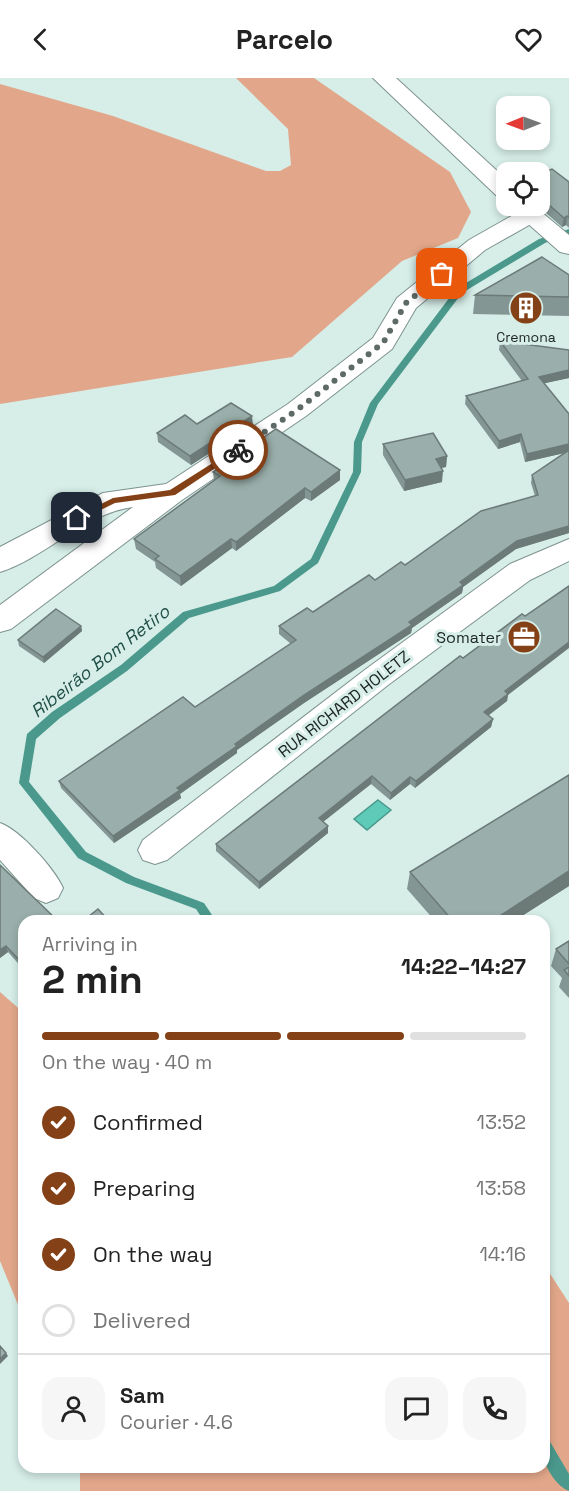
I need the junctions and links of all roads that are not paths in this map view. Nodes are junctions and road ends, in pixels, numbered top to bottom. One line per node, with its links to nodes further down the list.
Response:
1 (384, 78): 2 (street)
2 (496, 183)
3 (545, 227): 4 (street)
4 (172, 493): 6 (street); 7 (street)
5 (569, 549): 9 (street, RUA RICHARD HOLETZ)
6 (0, 561)
7 (0, 621)
8 (0, 837): 10 (street)
9 (155, 850)
10 (46, 888)

